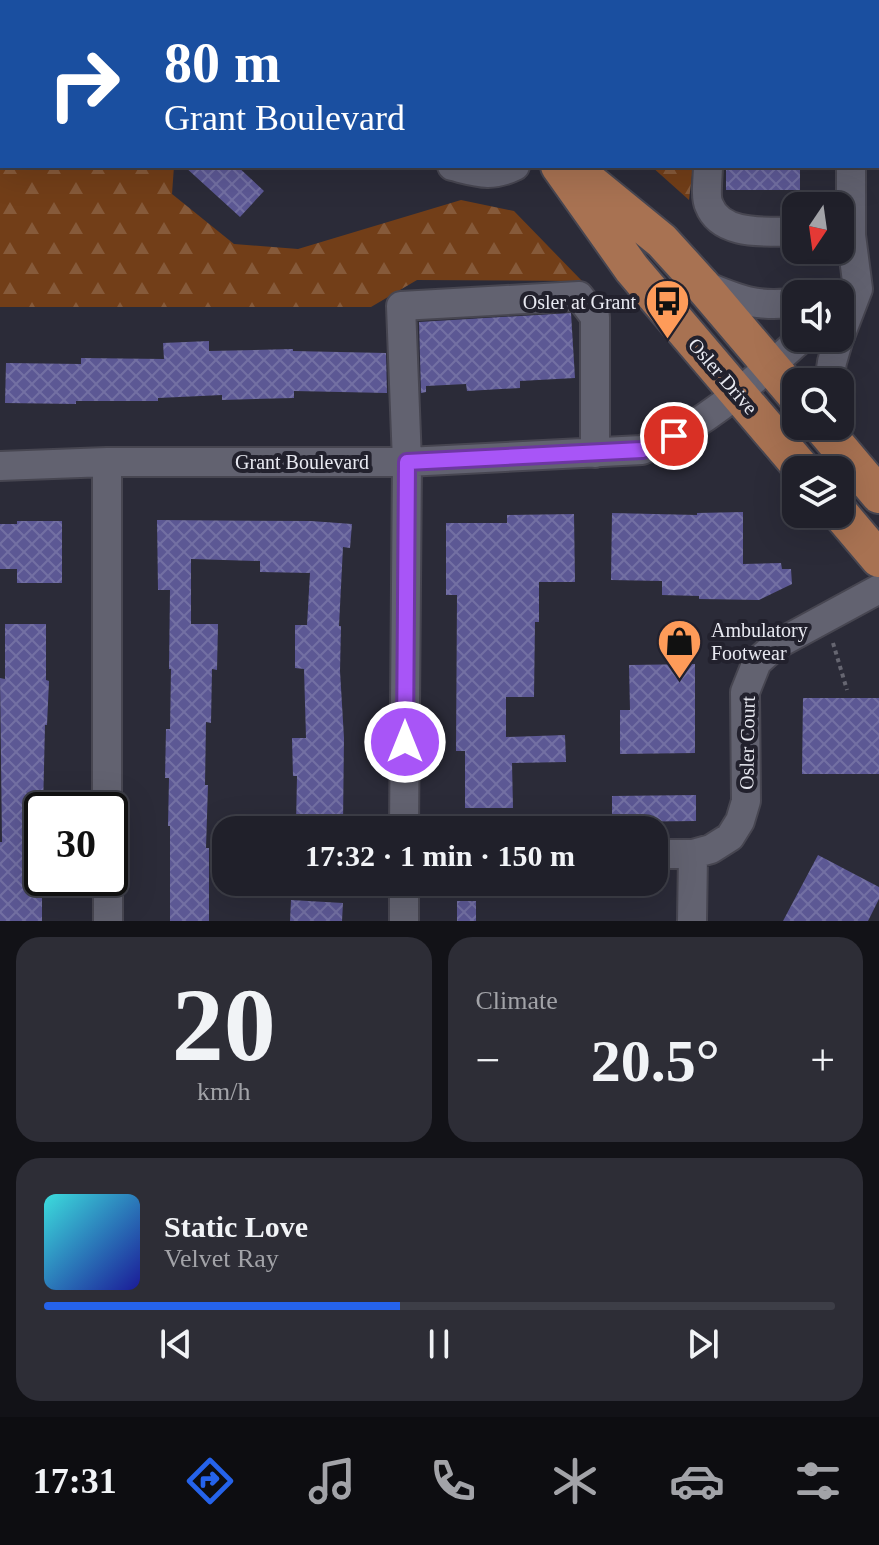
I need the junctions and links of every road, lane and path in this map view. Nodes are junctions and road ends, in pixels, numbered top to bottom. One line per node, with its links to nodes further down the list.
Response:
1 (460, 168): 2 (street)
2 (511, 168)
3 (560, 168): 14 (main road, Osler Drive)
4 (573, 168): 9 (main road)
5 (708, 168): 8 (street)
6 (851, 168): 7 (street)
7 (849, 192)
8 (782, 231)
9 (701, 284): 10 (street); 12 (main road)
10 (782, 304)
11 (785, 352): 12 (street, Grant Boulevard)
12 (770, 365): 13 (main road); 14 (street, Grant Boulevard)
13 (782, 379)
14 (738, 393): 17 (street, Grant Boulevard); 18 (main road, Osler Drive)
15 (833, 440): 22 (main road)
16 (846, 440): 22 (street)
17 (595, 453): 20 (street, Grant Boulevard); 20 (street)
18 (791, 456)
19 (107, 462): 20 (street, Grant Boulevard); 21 (street, Grant Boulevard); 28 (street)
20 (407, 462): 29 (street)
21 (0, 466)
22 (869, 483)
23 (853, 528): 24 (main road)
24 (879, 559)
25 (879, 589): 26 (street, Osler Court)
26 (824, 619): 27 (path); 31 (street, Osler Court)
27 (847, 690)
28 (107, 792)
29 (404, 816)
30 (668, 854): 31 (street, Osler Court)
31 (693, 854): 36 (street)
32 (108, 896): 34 (street)
33 (404, 896): 35 (street)
34 (108, 921)
35 (404, 921)
36 (692, 921)

